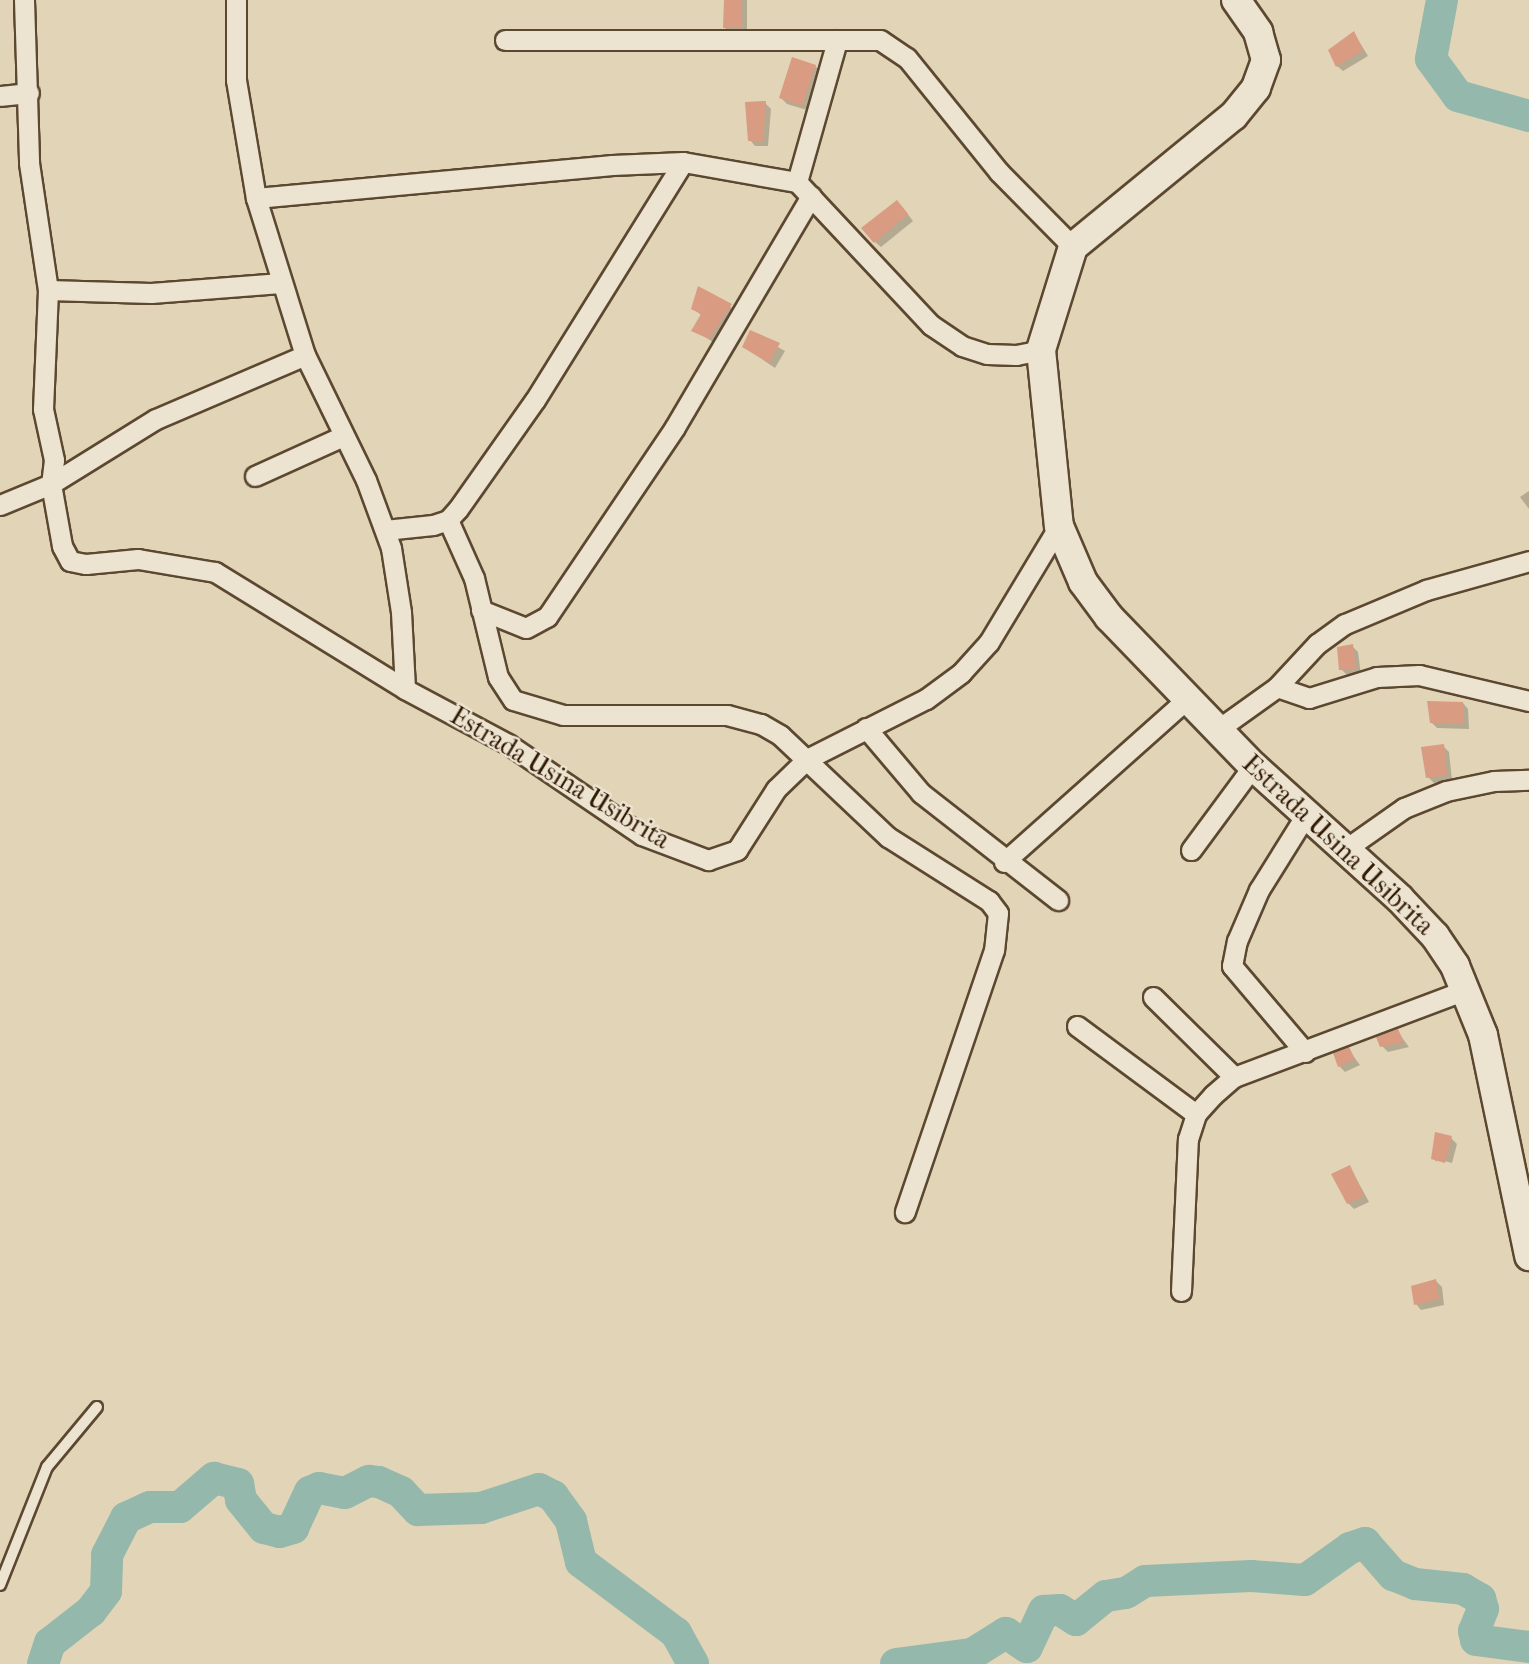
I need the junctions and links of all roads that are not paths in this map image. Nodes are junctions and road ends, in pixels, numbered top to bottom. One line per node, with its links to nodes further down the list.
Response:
1 (24, 0): 6 (street)
2 (236, 0): 11 (street)
3 (1236, 0): 12 (street)
4 (506, 40): 5 (street)
5 (837, 41): 9 (street); 12 (street)
6 (29, 93): 7 (street); 14 (street)
7 (0, 96)
8 (683, 162): 9 (street); 11 (street); 21 (street)
9 (797, 182): 10 (street)
10 (811, 196): 15 (street); 25 (street)
11 (256, 198): 13 (street)
12 (1073, 247): 15 (street, Estrada Usina Usibrita)
13 (281, 283): 14 (street); 16 (street)
14 (48, 290): 19 (street)
15 (1041, 350): 22 (street, Estrada Usina Usibrita)
16 (305, 355): 17 (street); 19 (street)
17 (343, 436): 18 (street); 23 (street)
18 (255, 476)
19 (51, 484): 20 (street); 27 (street, Estrada Usina Usibrita)
20 (0, 505)
21 (448, 520): 23 (street); 25 (street)
22 (1059, 526): 28 (street, Estrada Usina Usibrita); 30 (street, Estrada Usina Usibrita)
23 (385, 530): 27 (street)
24 (1529, 561): 26 (street)
25 (481, 610): 32 (street)
26 (1277, 687): 29 (street); 31 (street)
27 (405, 689): 32 (street, Estrada Usina Usibrita)
28 (1187, 699): 31 (street, Estrada Usina Usibrita); 38 (street)
29 (1529, 701)
30 (866, 728): 32 (street, Estrada Usina Usibrita); 38 (street)
31 (1217, 730): 33 (street, Estrada Usina Usibrita)
32 (807, 759): 46 (street)
33 (1253, 766): 35 (street, Estrada Usina Usibrita); 37 (street)
34 (1529, 780): 36 (street)
35 (1307, 813): 36 (street, Estrada Usina Usibrita); 43 (street)
36 (1347, 848): 40 (street, Estrada Usina Usibrita)
37 (1191, 850)
38 (1004, 862): 39 (street)
39 (1058, 901)
40 (1468, 989): 43 (street); 47 (street, Estrada Usina Usibrita)
41 (1153, 997): 44 (street)
42 (1077, 1026): 45 (street)
43 (1305, 1052): 44 (street)
44 (1234, 1077): 45 (street)
45 (1196, 1114): 48 (street)
46 (905, 1212)
47 (1529, 1256)
48 (1181, 1291)
49 (97, 1407): 50 (lane)
50 (0, 1585)

